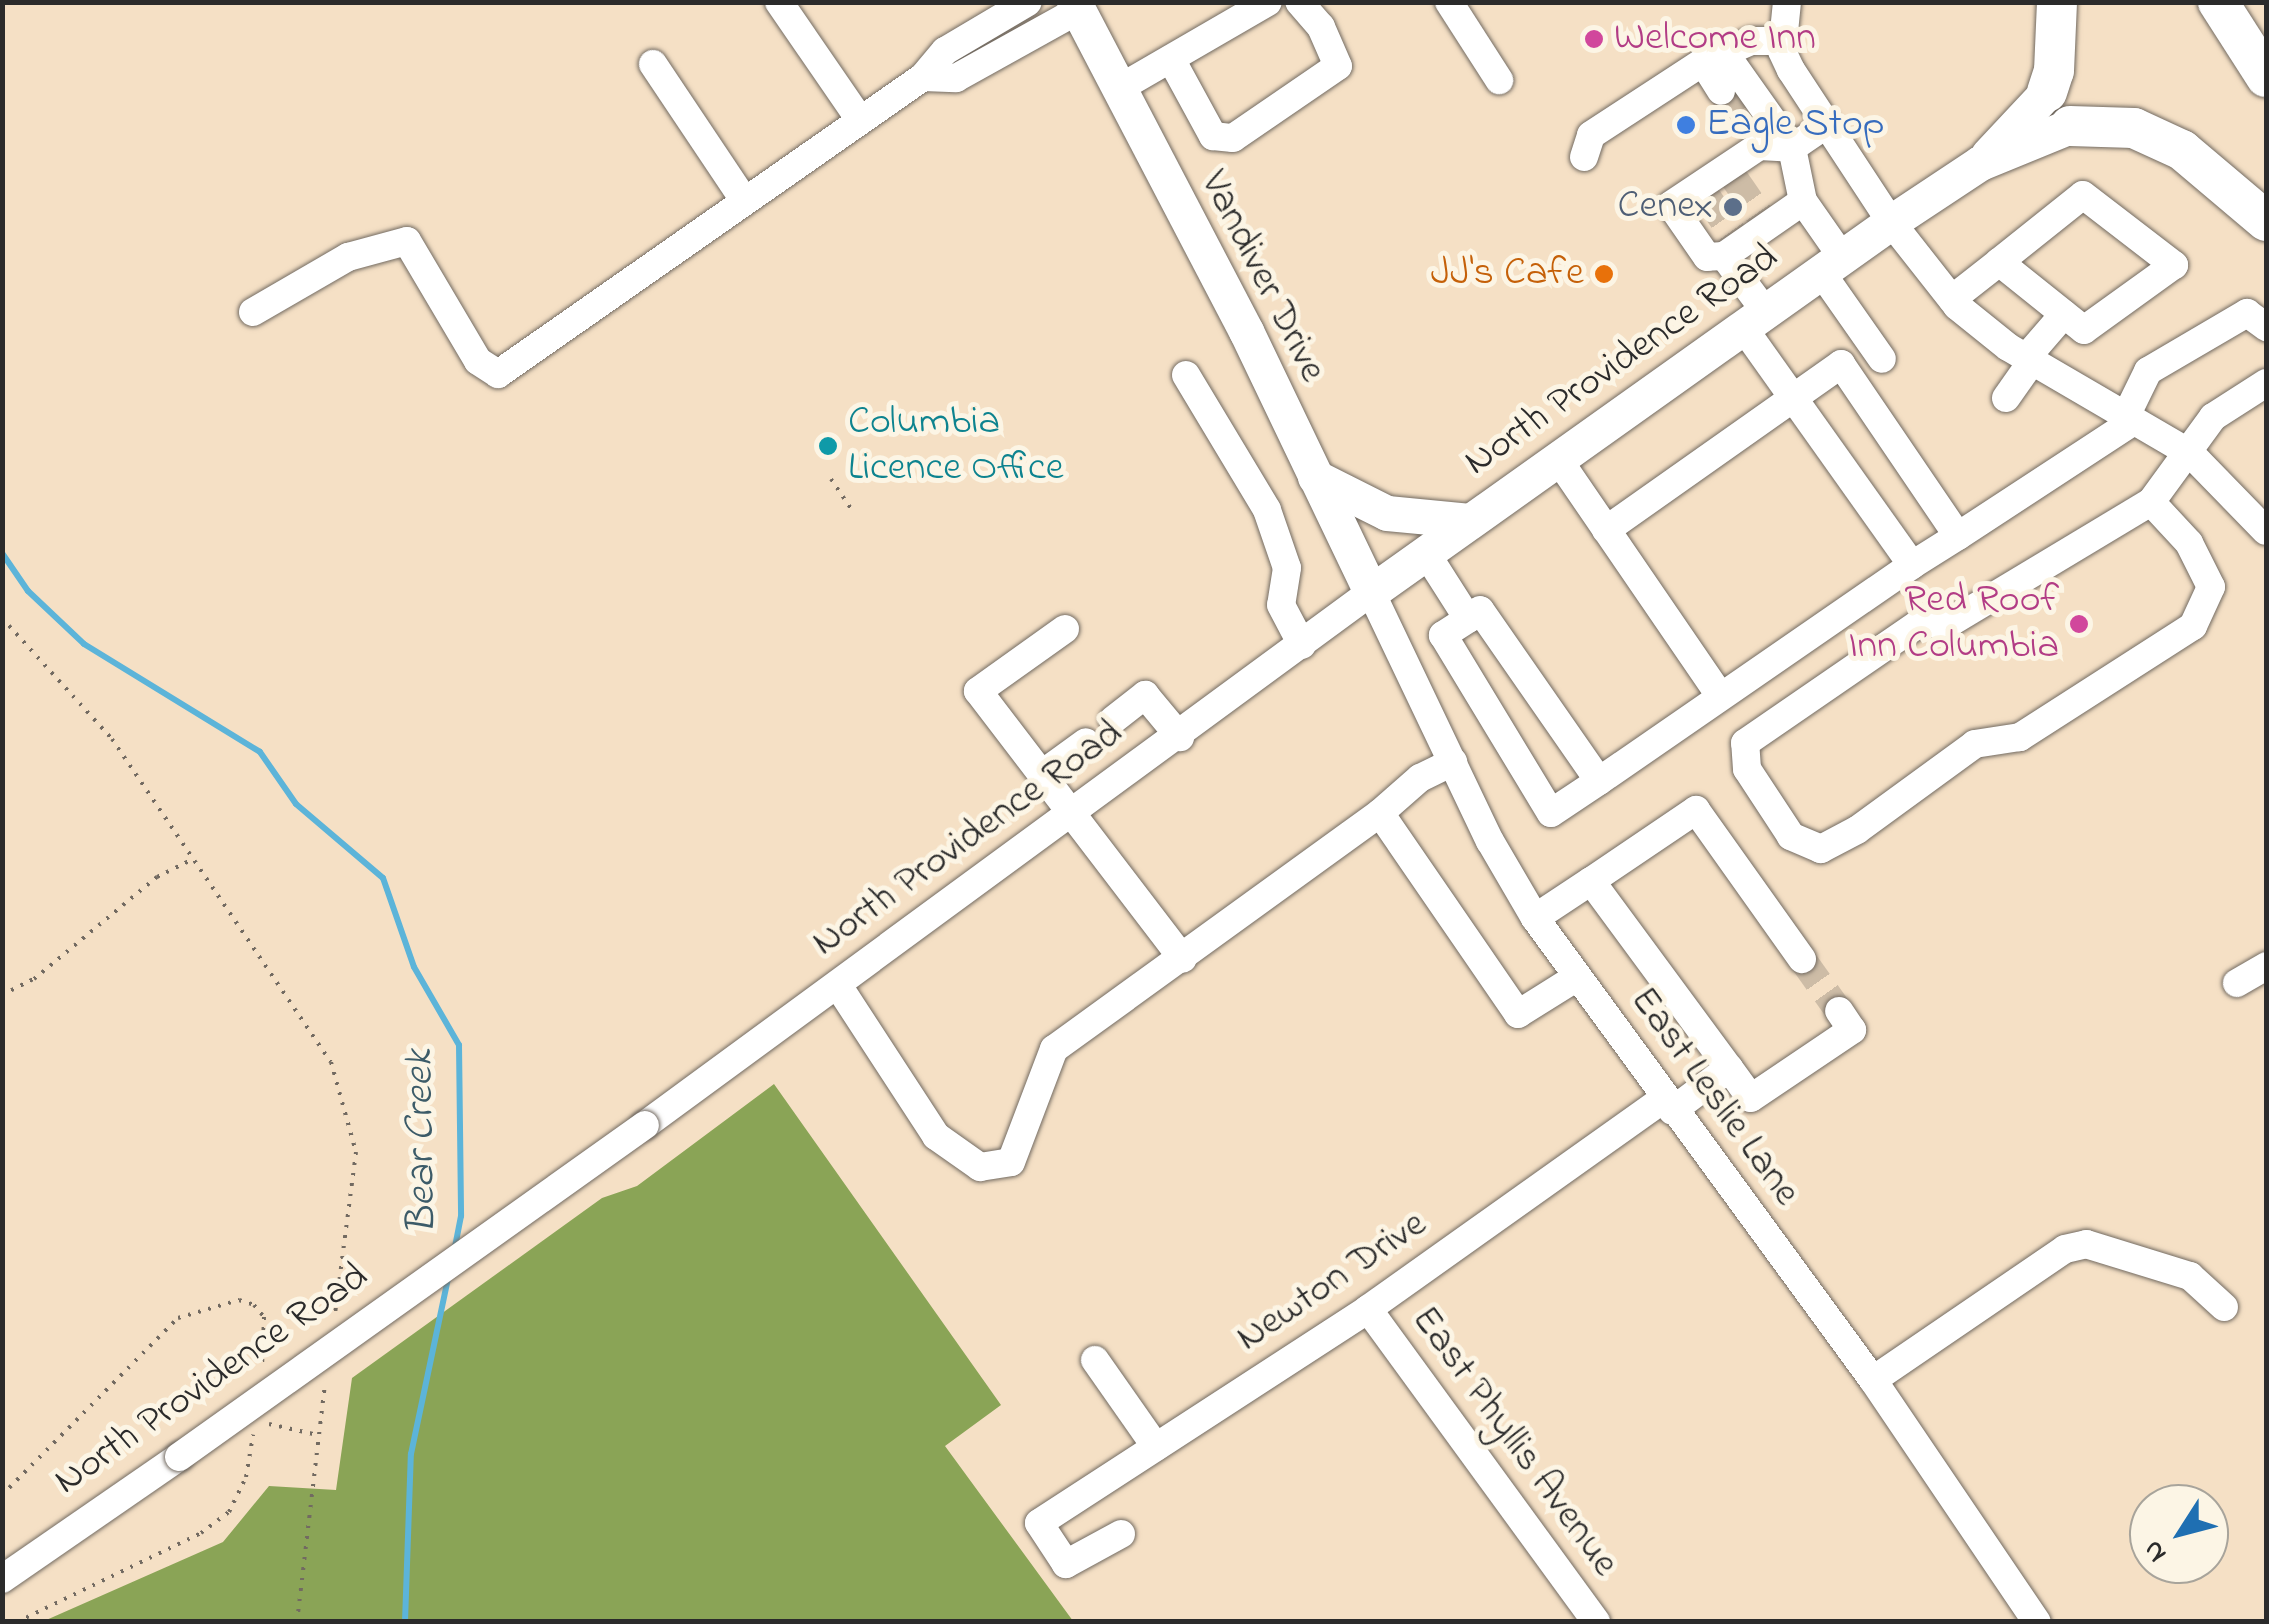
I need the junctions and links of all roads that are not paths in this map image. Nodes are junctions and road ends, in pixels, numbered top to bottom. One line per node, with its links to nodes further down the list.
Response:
1 (779, 2): 20 (street)
2 (1028, 2): 14 (street)
3 (1268, 2): 12 (street)
4 (1299, 2): 12 (street)
5 (1449, 2): 16 (street)
6 (1788, 2): 10 (street)
7 (2057, 2): 19 (highway)
8 (2218, 2): 15 (highway)
9 (1076, 6): 14 (street); 17 (main road, Vandiver Drive)
10 (1782, 41): 11 (street); 21 (street)
11 (1713, 57): 18 (street); 23 (street); 24 (street)
12 (1171, 59): 17 (street)
13 (654, 64): 26 (street)
14 (923, 77): 20 (street)
15 (2266, 77)
16 (1500, 80)
17 (1118, 89): 47 (main road, Vandiver Drive)
18 (1721, 90)
19 (2047, 92): 25 (main road, North Providence Road)
20 (860, 120): 26 (street)
21 (1827, 124): 23 (street); 29 (street)
22 (2070, 126): 25 (main road, North Providence Road); 28 (highway)
23 (1792, 148): 27 (street); 30 (street)
24 (1584, 157)
25 (1980, 163): 29 (main road, North Providence Road)
26 (744, 200): 34 (street)
27 (1803, 201): 30 (street); 32 (street)
28 (2266, 220)
29 (1892, 222): 32 (main road, North Providence Road); 33 (street)
30 (1733, 245): 36 (street)
31 (1999, 262): 33 (street); 35 (street); 35 (street)
32 (1832, 264): 36 (main road, North Providence Road); 38 (street)
33 (1952, 299): 39 (street)
34 (253, 312)
35 (2064, 314): 39 (street)
36 (1754, 319): 42 (street); 46 (main road, North Providence Road)
37 (2266, 326): 44 (street)
38 (1882, 359)
39 (2029, 360): 43 (street); 44 (street)
40 (1186, 375): 58 (street)
41 (2266, 383): 45 (street)
42 (1794, 398): 50 (street); 52 (street); 54 (street)
43 (2006, 398)
44 (2130, 419): 45 (street); 52 (street)
45 (2191, 454): 48 (street); 51 (street)
46 (1558, 460): 49 (main road, North Providence Road); 50 (street)
47 (1315, 478): 49 (main road); 55 (main road, Vandiver Drive)
48 (2150, 502): 48 (street)
49 (1470, 521): 53 (main road, North Providence Road)
50 (1606, 530): 59 (street)
51 (2266, 531)
52 (1958, 536): 54 (street)
53 (1426, 553): 55 (main road, North Providence Road); 56 (street)
54 (1912, 565): 59 (street)
55 (1371, 592): 58 (street, North Providence Road); 63 (street, East Leslie Lane)
56 (1468, 618): 65 (street); 65 (street)
57 (1064, 629): 64 (street)
58 (1302, 645): 61 (street, North Providence Road)
59 (1720, 696): 65 (street)
60 (1113, 720): 61 (street)
61 (1180, 737): 67 (street, North Providence Road)
62 (1086, 742): 64 (street)
63 (1453, 762): 66 (street); 69 (street, East Leslie Lane)
64 (1042, 774): 67 (street)
65 (1599, 782)
66 (1380, 813): 70 (street); 73 (street)
67 (1076, 814): 70 (street); 75 (street, North Providence Road)
68 (1591, 881): 69 (street); 71 (street); 77 (street)
69 (1535, 918): 73 (street, East Leslie Lane)
70 (1183, 959): 75 (street)
71 (1802, 959)
72 (2266, 966): 74 (street)
73 (1577, 977): 78 (street, East Leslie Lane)
74 (2236, 984)
75 (838, 987): 85 (street, North Providence Road, bridge)
76 (1839, 1012): 77 (street)
77 (1729, 1068): 78 (street, Newton Drive)
78 (1668, 1105): 80 (street, Newton Drive); 82 (street, East Leslie Lane)
79 (2224, 1307): 82 (street)
80 (1368, 1310): 83 (street, Newton Drive); 86 (street, East Phyllis Avenue)
81 (1094, 1360): 83 (street)
82 (1873, 1380): 87 (street, East Leslie Lane)
83 (1156, 1447): 84 (street, Newton Drive)
84 (1120, 1534)
85 (2, 1579)
86 (1596, 1622)
87 (2037, 1622)

